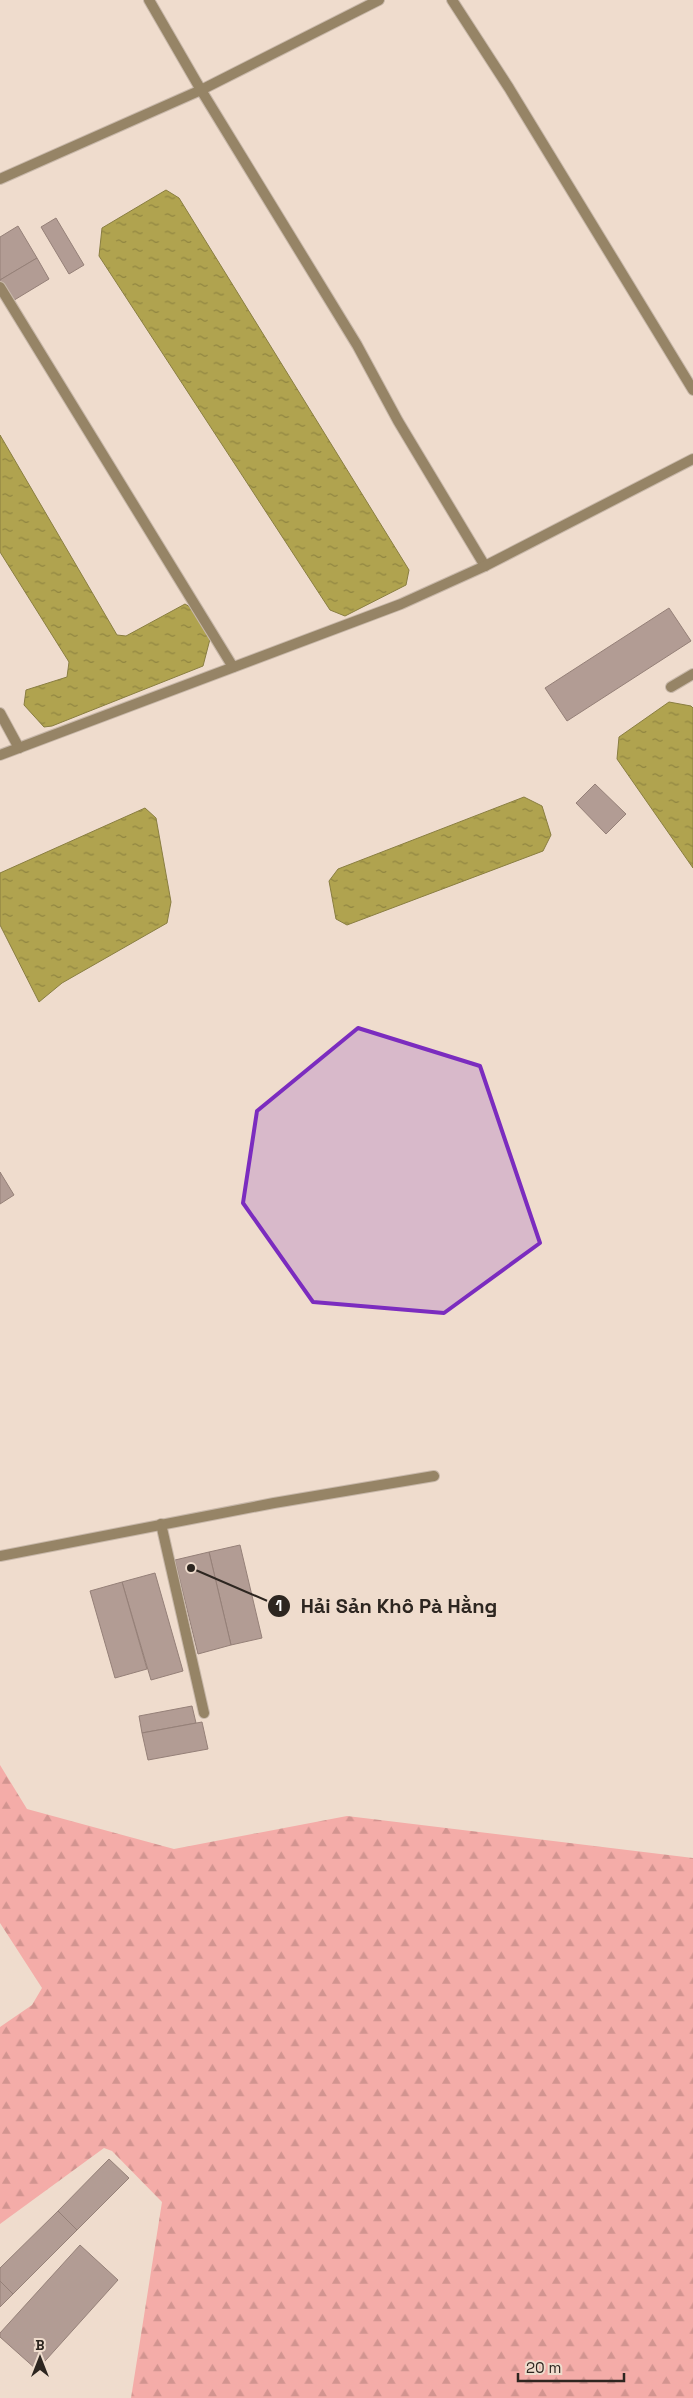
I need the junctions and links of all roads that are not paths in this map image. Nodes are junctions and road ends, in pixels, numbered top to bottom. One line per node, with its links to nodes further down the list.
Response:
1 (149, 0): 4 (street)
2 (379, 0): 4 (street)
3 (452, 0): 7 (street)
4 (201, 90): 5 (street); 9 (street)
5 (0, 179)
6 (0, 286): 10 (street)
7 (693, 390)
8 (693, 459): 9 (street)
9 (485, 566): 10 (street)
10 (233, 667): 14 (street)
11 (693, 674): 12 (street)
12 (671, 687)
13 (0, 713): 14 (street)
14 (19, 748): 15 (street)
15 (0, 755)
16 (434, 1476): 17 (street)
17 (160, 1524): 18 (street); 19 (street)
18 (0, 1556)
19 (204, 1713)

